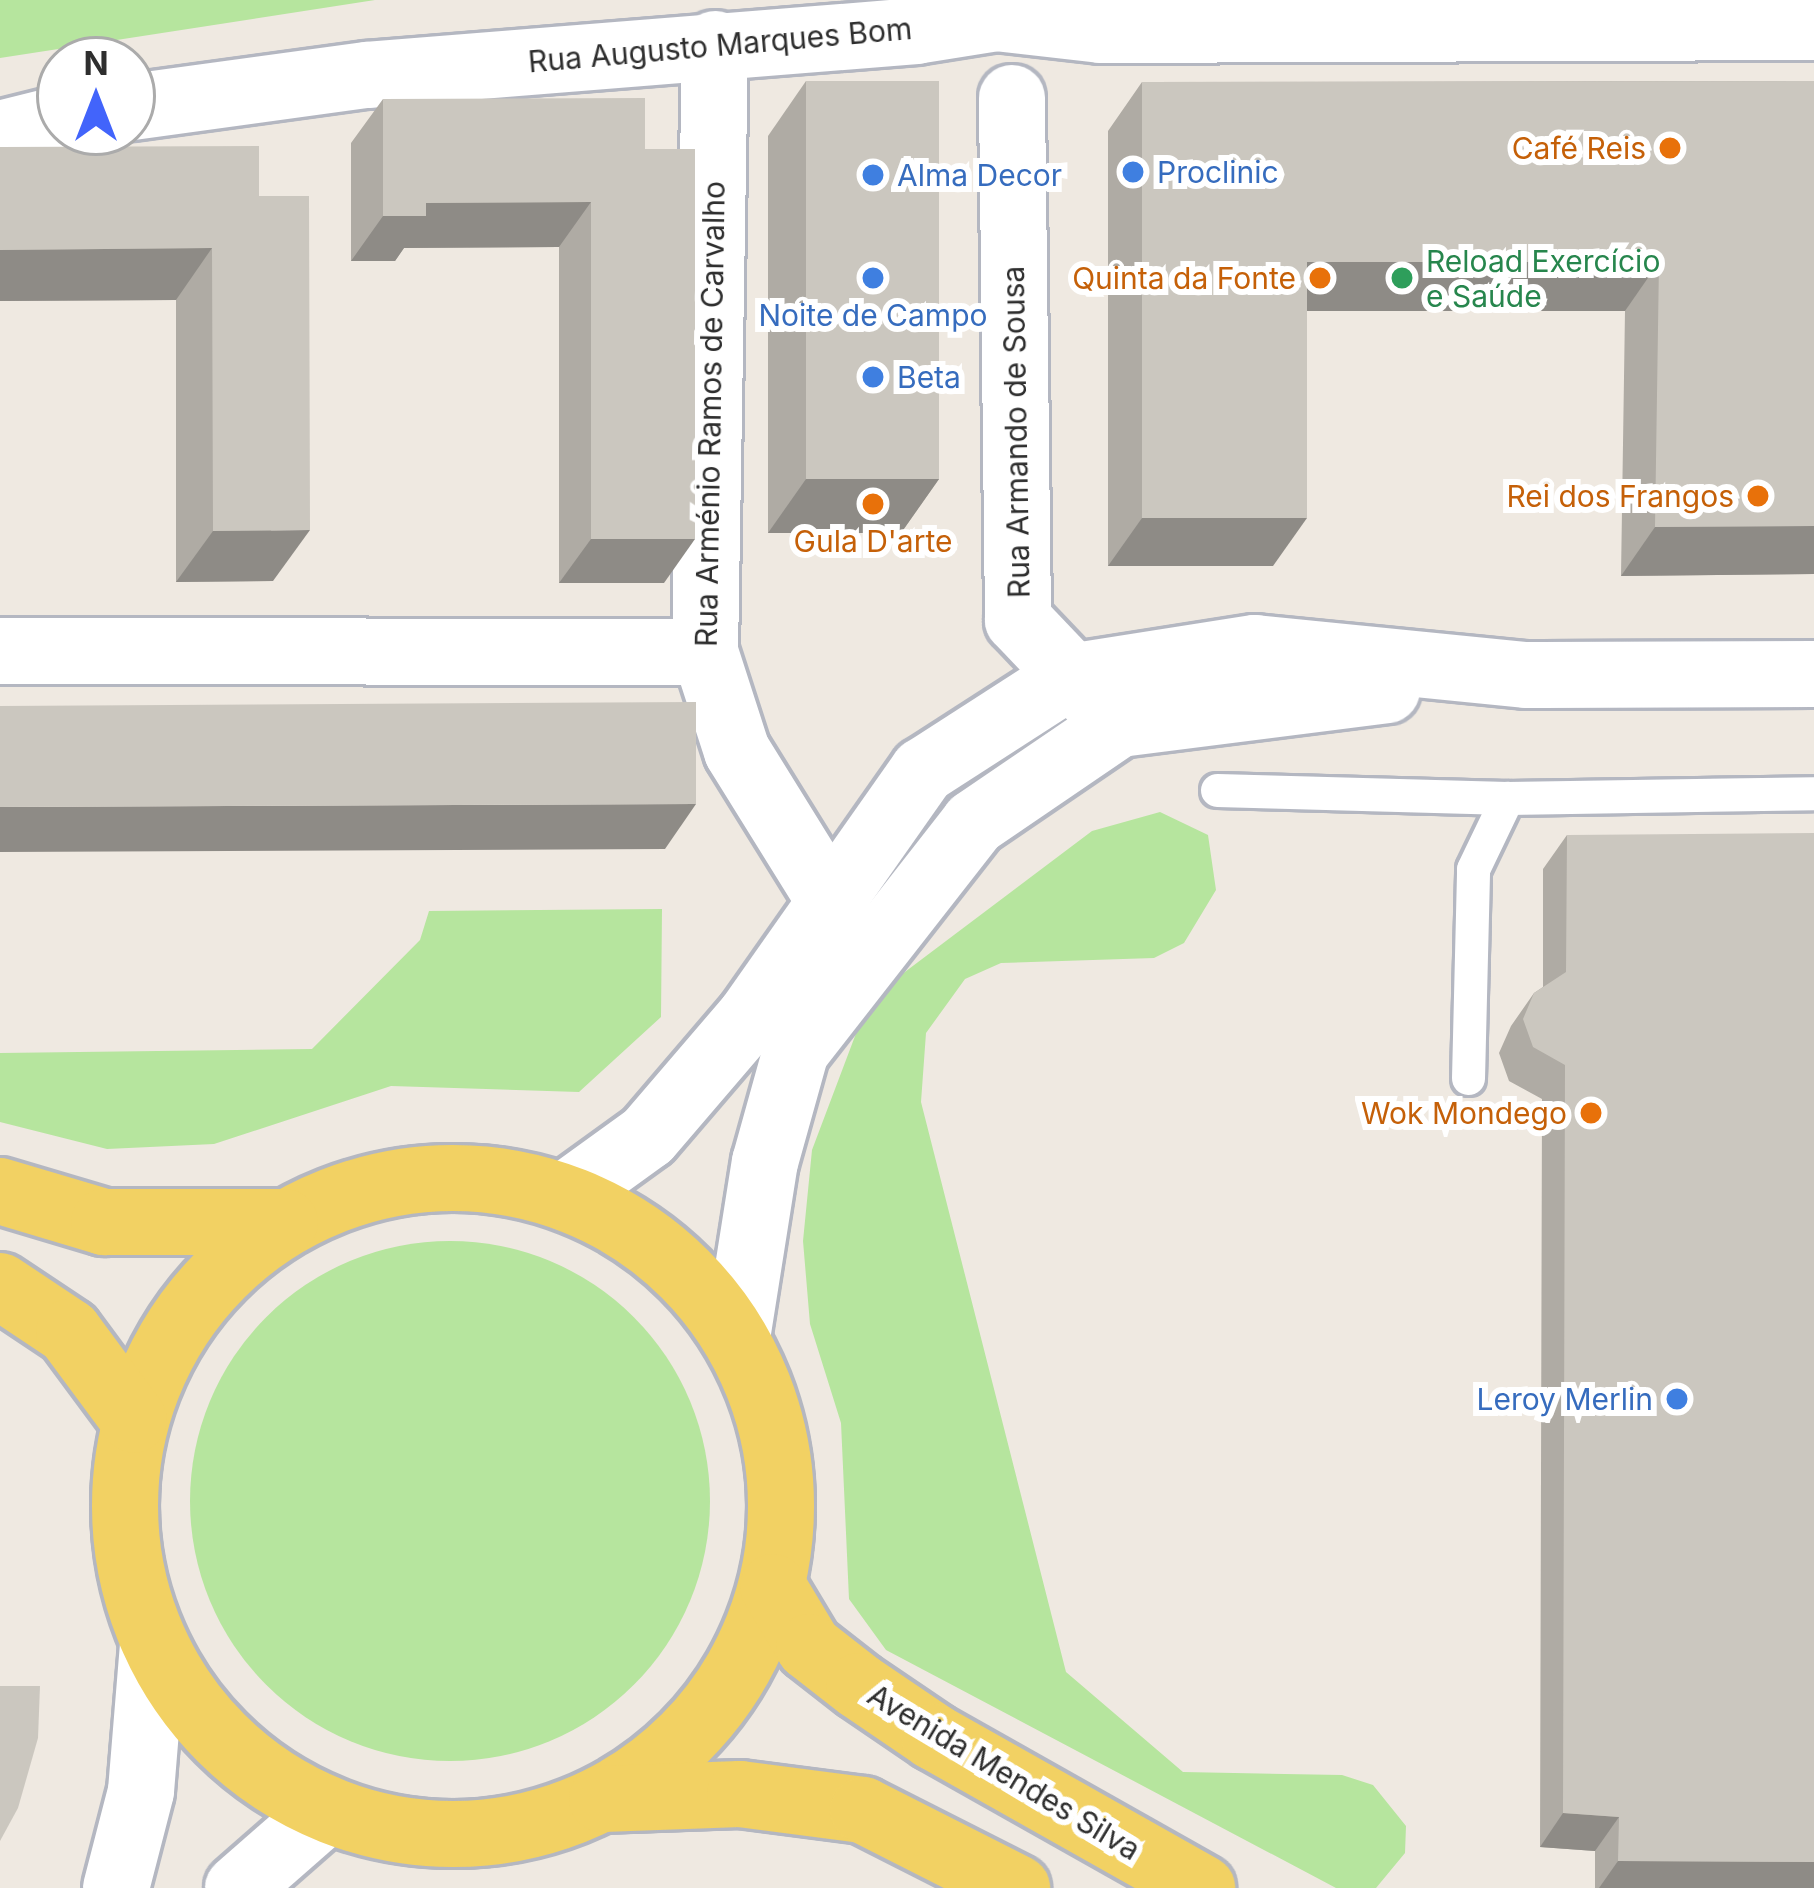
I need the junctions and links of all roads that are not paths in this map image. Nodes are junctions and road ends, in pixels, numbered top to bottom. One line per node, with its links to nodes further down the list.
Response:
1 (1814, 27): 2 (street, Rua Augusto Marques Bom)
2 (1101, 30): 3 (street, Rua Augusto Marques Bom); 5 (street)
3 (916, 31): 4 (street, Rua Augusto Marques Bom); 5 (street)
4 (715, 44): 6 (street, Rua Augusto Marques Bom); 10 (street, Rua Arménio Ramos de Carvalho)
5 (1012, 98): 13 (street, Rua Armando de Sousa)
6 (156, 104)
7 (36, 125): 8 (street)
8 (0, 134)
9 (0, 651): 10 (street)
10 (705, 652): 18 (street, Rua Arménio Ramos de Carvalho)
11 (1814, 674): 12 (street)
12 (1526, 675): 13 (street); 14 (street)
13 (1069, 677): 14 (street, Rua Armando de Sousa); 18 (street)
14 (1119, 724): 19 (street)
15 (1217, 790): 17 (lane)
16 (1814, 794): 17 (lane)
17 (1507, 798): 20 (lane)
18 (831, 893): 19 (street, Rua Arménio Ramos de Carvalho); 22 (street)
19 (860, 961): 25 (street)
20 (1468, 1078)
21 (0, 1191): 23 (main road)
22 (565, 1196): 23 (main road); 25 (main road)
23 (285, 1222): 26 (main road)
24 (0, 1286): 26 (main road)
25 (737, 1338): 27 (main road)
26 (134, 1420): 28 (main road)
27 (773, 1587): 29 (main road); 34 (main road, Avenida Mendes Silva)
28 (153, 1644): 30 (main road); 31 (street)
29 (602, 1799): 30 (main road); 33 (main road)
30 (327, 1810): 32 (street)
31 (116, 1888)
32 (238, 1888)
33 (1017, 1888)
34 (1202, 1888)

